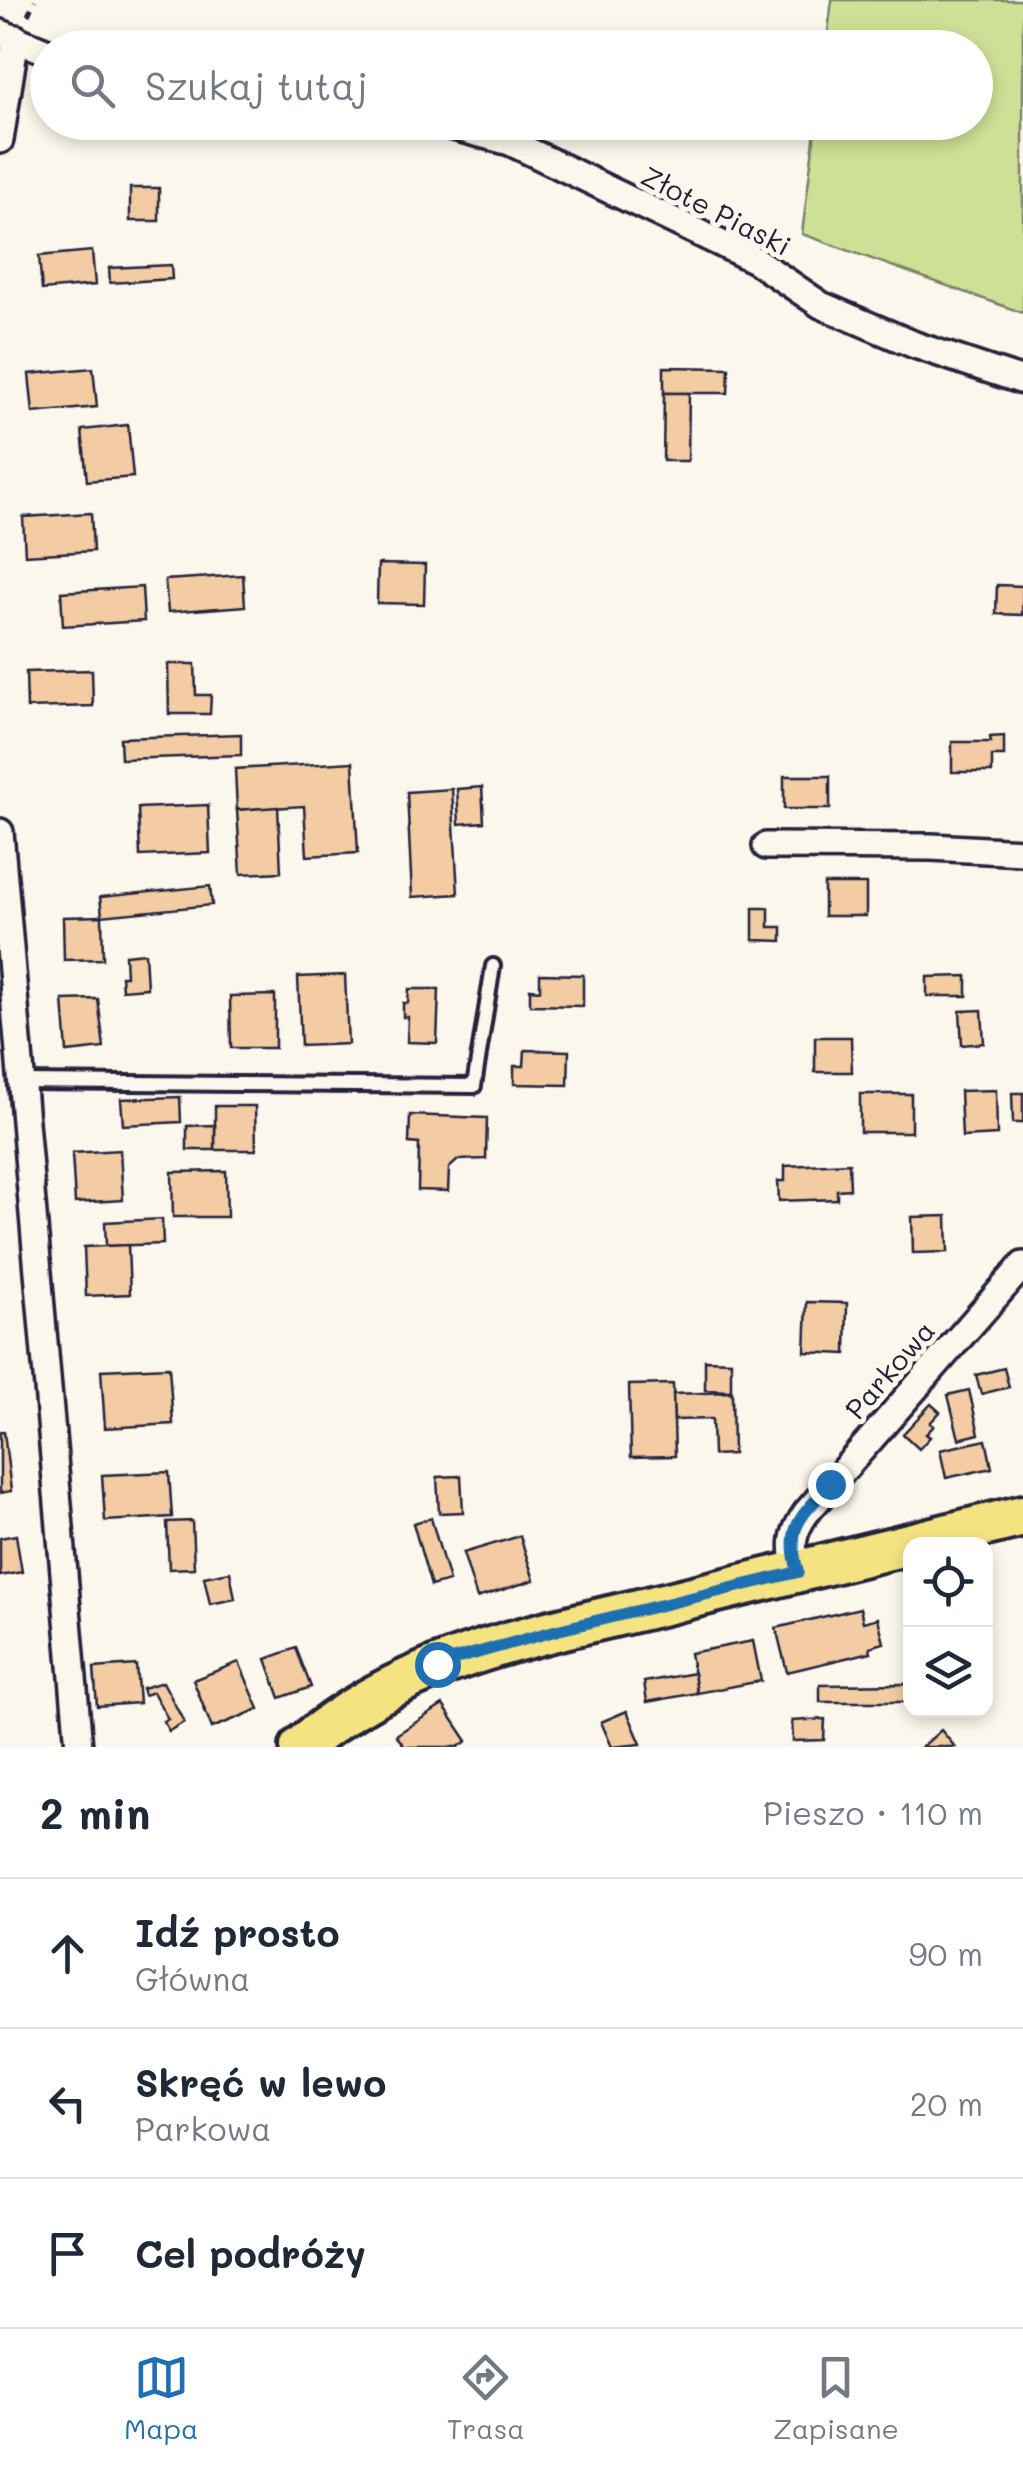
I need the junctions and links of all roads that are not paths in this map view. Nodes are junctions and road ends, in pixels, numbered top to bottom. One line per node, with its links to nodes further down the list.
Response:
1 (8, 35): 2 (street)
2 (0, 140)
3 (503, 140): 4 (street, Złote Piaski)
4 (1023, 381)
5 (0, 832): 9 (street)
6 (766, 846): 7 (street)
7 (1023, 852)
8 (494, 966): 9 (lane)
9 (22, 1082): 13 (street)
10 (1023, 1266): 12 (street, Parkowa)
11 (1023, 1516): 12 (main road)
12 (798, 1572): 14 (main road)
13 (79, 1747)
14 (301, 1747)

